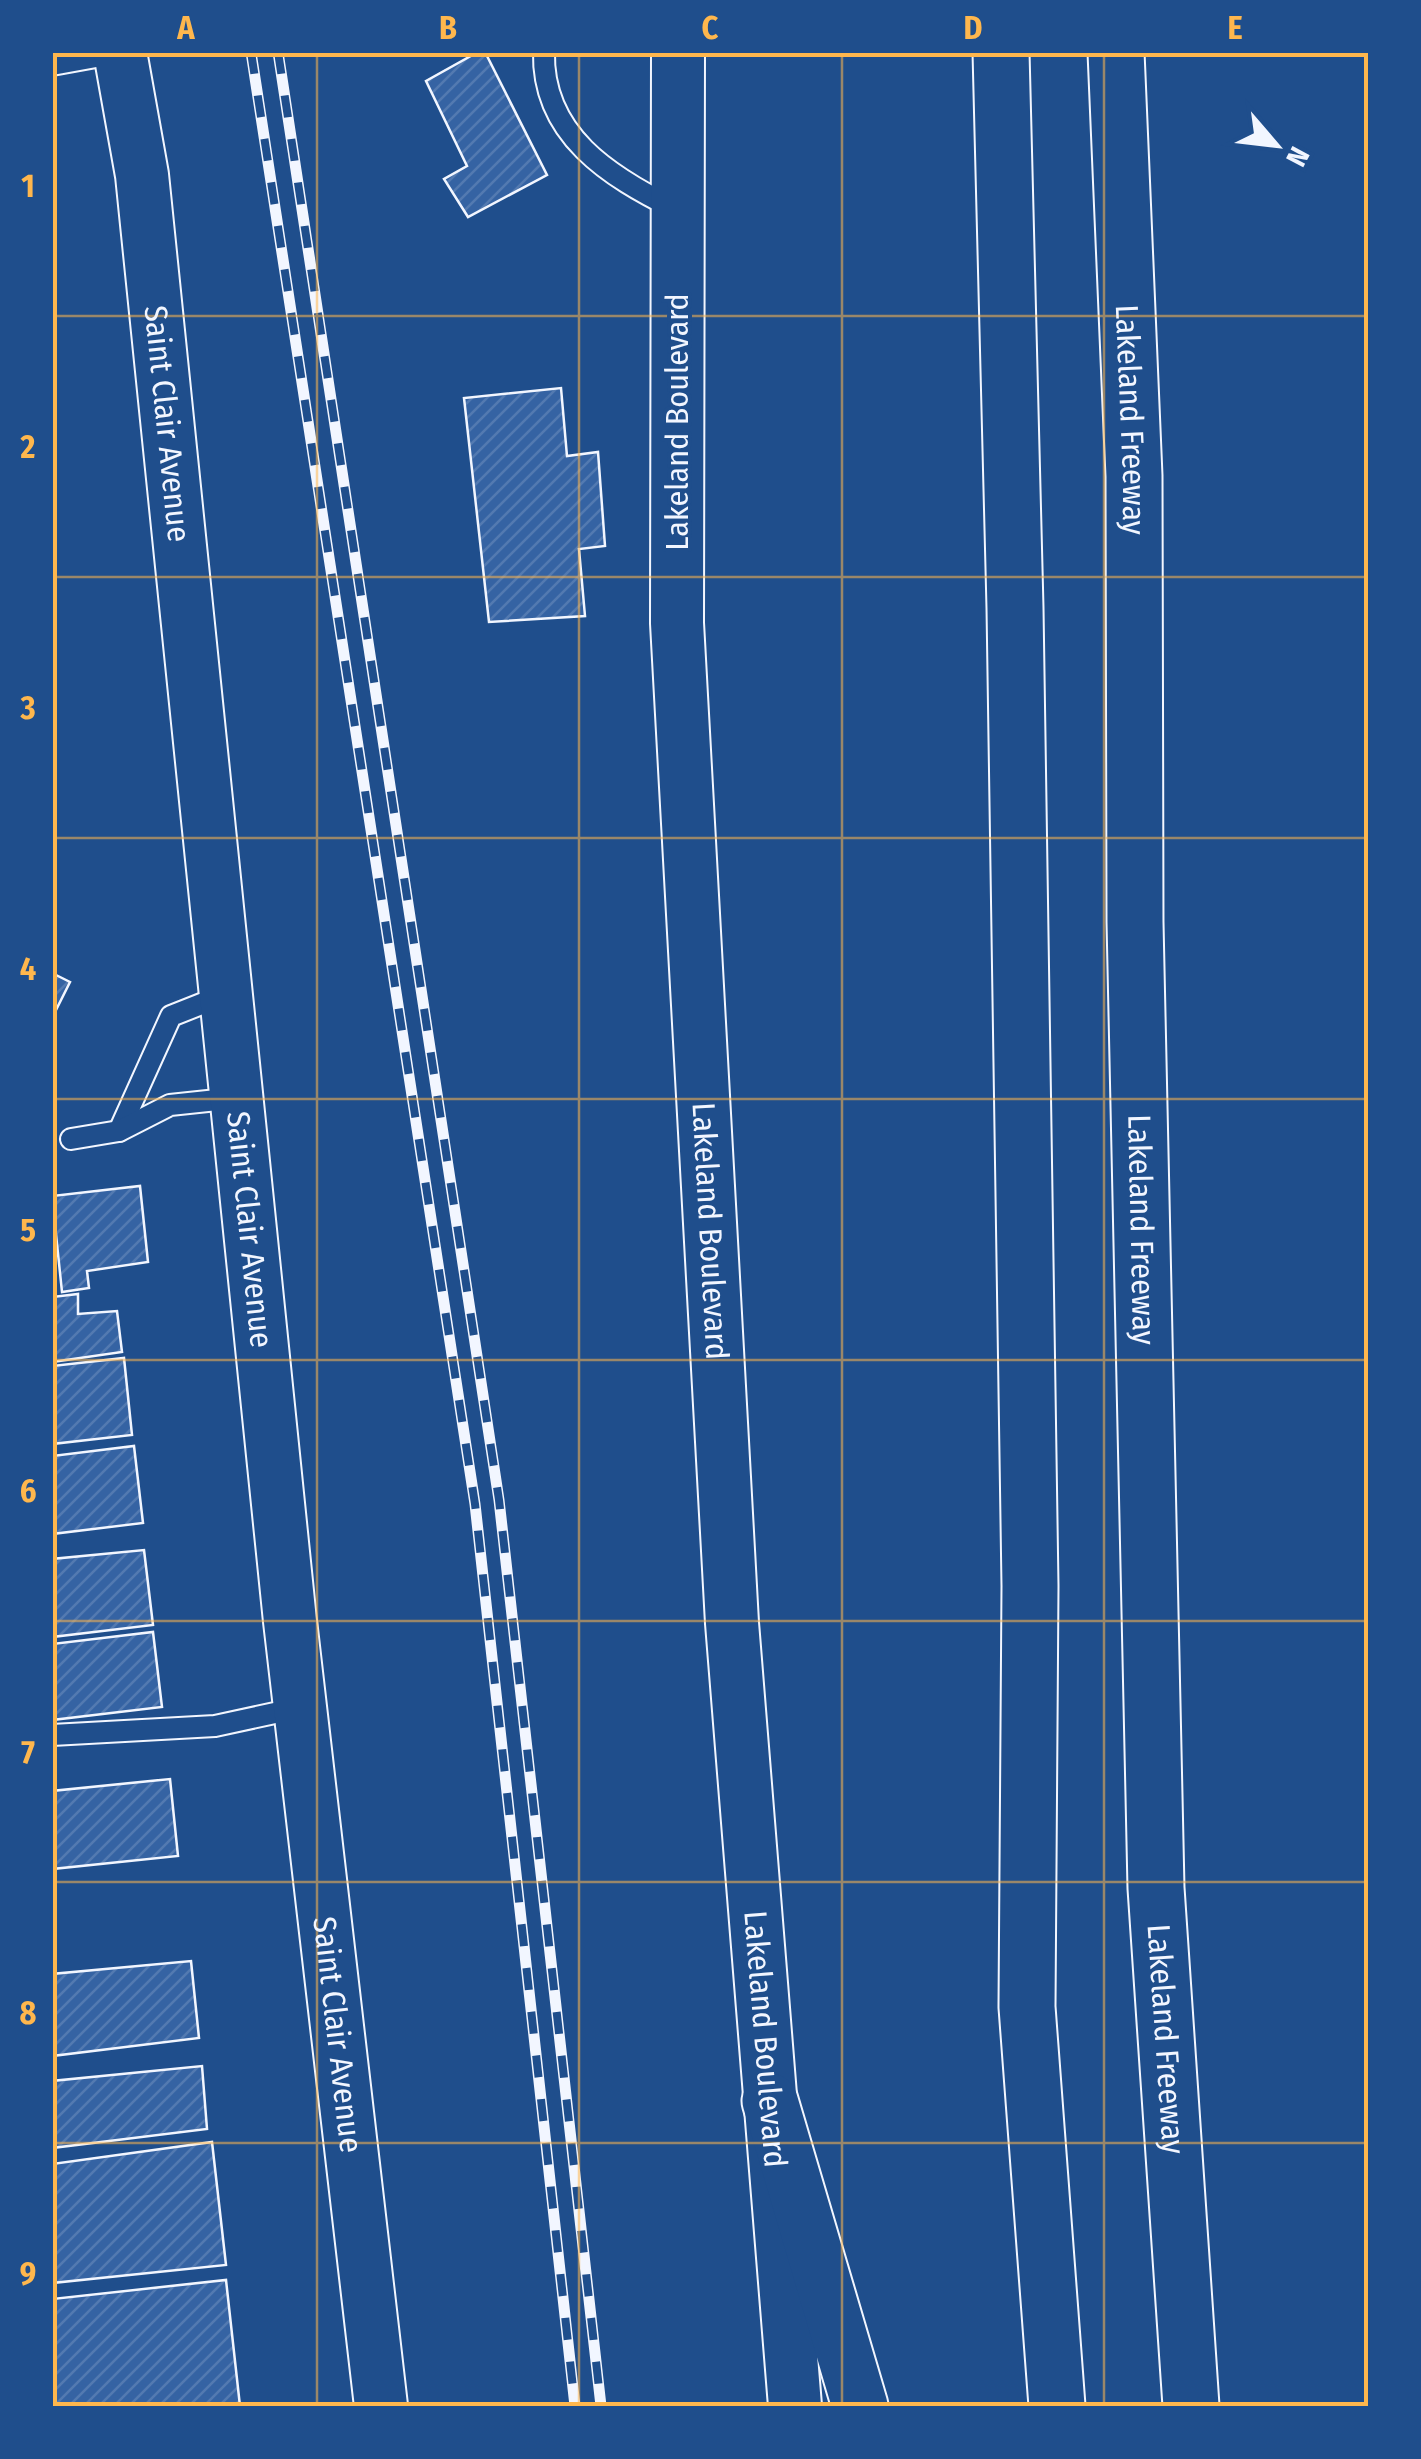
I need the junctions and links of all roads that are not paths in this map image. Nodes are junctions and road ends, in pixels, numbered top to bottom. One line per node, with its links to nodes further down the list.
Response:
1 (544, 52): 7 (lane)
2 (678, 52): 7 (street, Lakeland Boulevard)
3 (1001, 52): 20 (highway)
4 (1116, 52): 21 (highway, Lakeland Freeway)
5 (120, 53): 6 (lane); 8 (street, Saint Clair Avenue)
6 (52, 64)
7 (678, 210): 14 (street, Lakeland Boulevard)
8 (226, 994): 9 (street, Saint Clair Avenue); 10 (lane)
9 (236, 1098): 10 (lane); 12 (street, Saint Clair Avenue)
10 (119, 1131): 11 (lane)
11 (71, 1139)
12 (300, 1708): 13 (lane); 15 (street, Saint Clair Avenue)
13 (52, 1735)
14 (770, 2101): 18 (street, Lakeland Boulevard); 19 (highway)
15 (372, 2325): 16 (street, Saint Clair Avenue); 17 (street)
16 (381, 2406)
17 (422, 2406)
18 (794, 2406)
19 (860, 2406)
20 (1056, 2406)
21 (1190, 2406)

